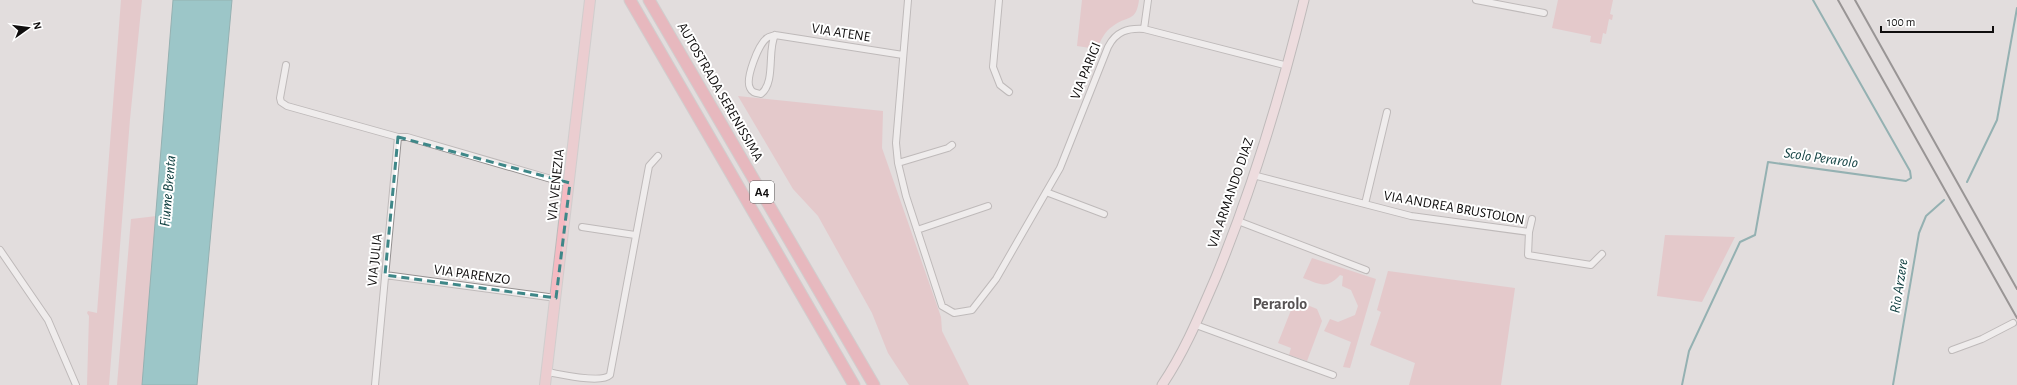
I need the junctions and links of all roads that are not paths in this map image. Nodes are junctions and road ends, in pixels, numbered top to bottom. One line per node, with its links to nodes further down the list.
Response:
1 (590, 0): 22 (main road, VIA VENEZIA)
2 (630, 0): 46 (highway, A4)
3 (649, 0): 47 (highway, AUTOSTRADA SERENISSIMA / A4)
4 (908, 0): 12 (street)
5 (1000, 0): 15 (street)
6 (1148, 0): 10 (street)
7 (1304, 0): 14 (street, VIA ARMANDO DIAZ)
8 (1476, 0): 9 (street)
9 (1544, 13)
10 (1144, 29): 14 (street, VIA PARIGI); 23 (street, VIA PARIGI)
11 (776, 35): 11 (street); 12 (street, VIA ATENE)
12 (903, 55): 20 (street)
13 (286, 65): 17 (street)
14 (1288, 66): 21 (street, VIA ARMANDO DIAZ)
15 (1009, 92)
16 (1387, 112): 24 (street)
17 (398, 137): 22 (street); 36 (street, VIA JULIA)
18 (952, 144): 20 (street)
19 (658, 156): 32 (street)
20 (898, 163): 30 (street)
21 (1253, 175): 24 (street, VIA ANDREA BRUSTOLON); 28 (street, VIA ARMANDO DIAZ)
22 (570, 182): 37 (main road, VIA VENEZIA)
23 (1046, 192): 26 (street); 30 (street, VIA PARIGI)
24 (1365, 204): 31 (street, VIA ANDREA BRUSTOLON)
25 (988, 206): 30 (street)
26 (1104, 214)
27 (1532, 219): 31 (street)
28 (1238, 221): 35 (street); 39 (street, VIA ARMANDO DIAZ)
29 (582, 227): 32 (street)
30 (917, 230)
31 (1529, 232): 34 (street, VIA ANDREA BRUSTOLON)
32 (635, 235): 41 (street)
33 (0, 250): 43 (street)
34 (1602, 254)
35 (1366, 270)
36 (385, 275): 37 (street, VIA PARENZO); 44 (street, VIA JULIA)
37 (556, 298): 41 (main road, VIA VENEZIA)
38 (2013, 323): 40 (street)
39 (1196, 326): 42 (street); 48 (street, VIA ARMANDO DIAZ)
40 (1952, 350)
41 (547, 372): 45 (main road, VIA VENEZIA)
42 (1333, 374)
43 (76, 385)
44 (375, 385)
45 (545, 385)
46 (854, 385)
47 (874, 385)
48 (1162, 385)

